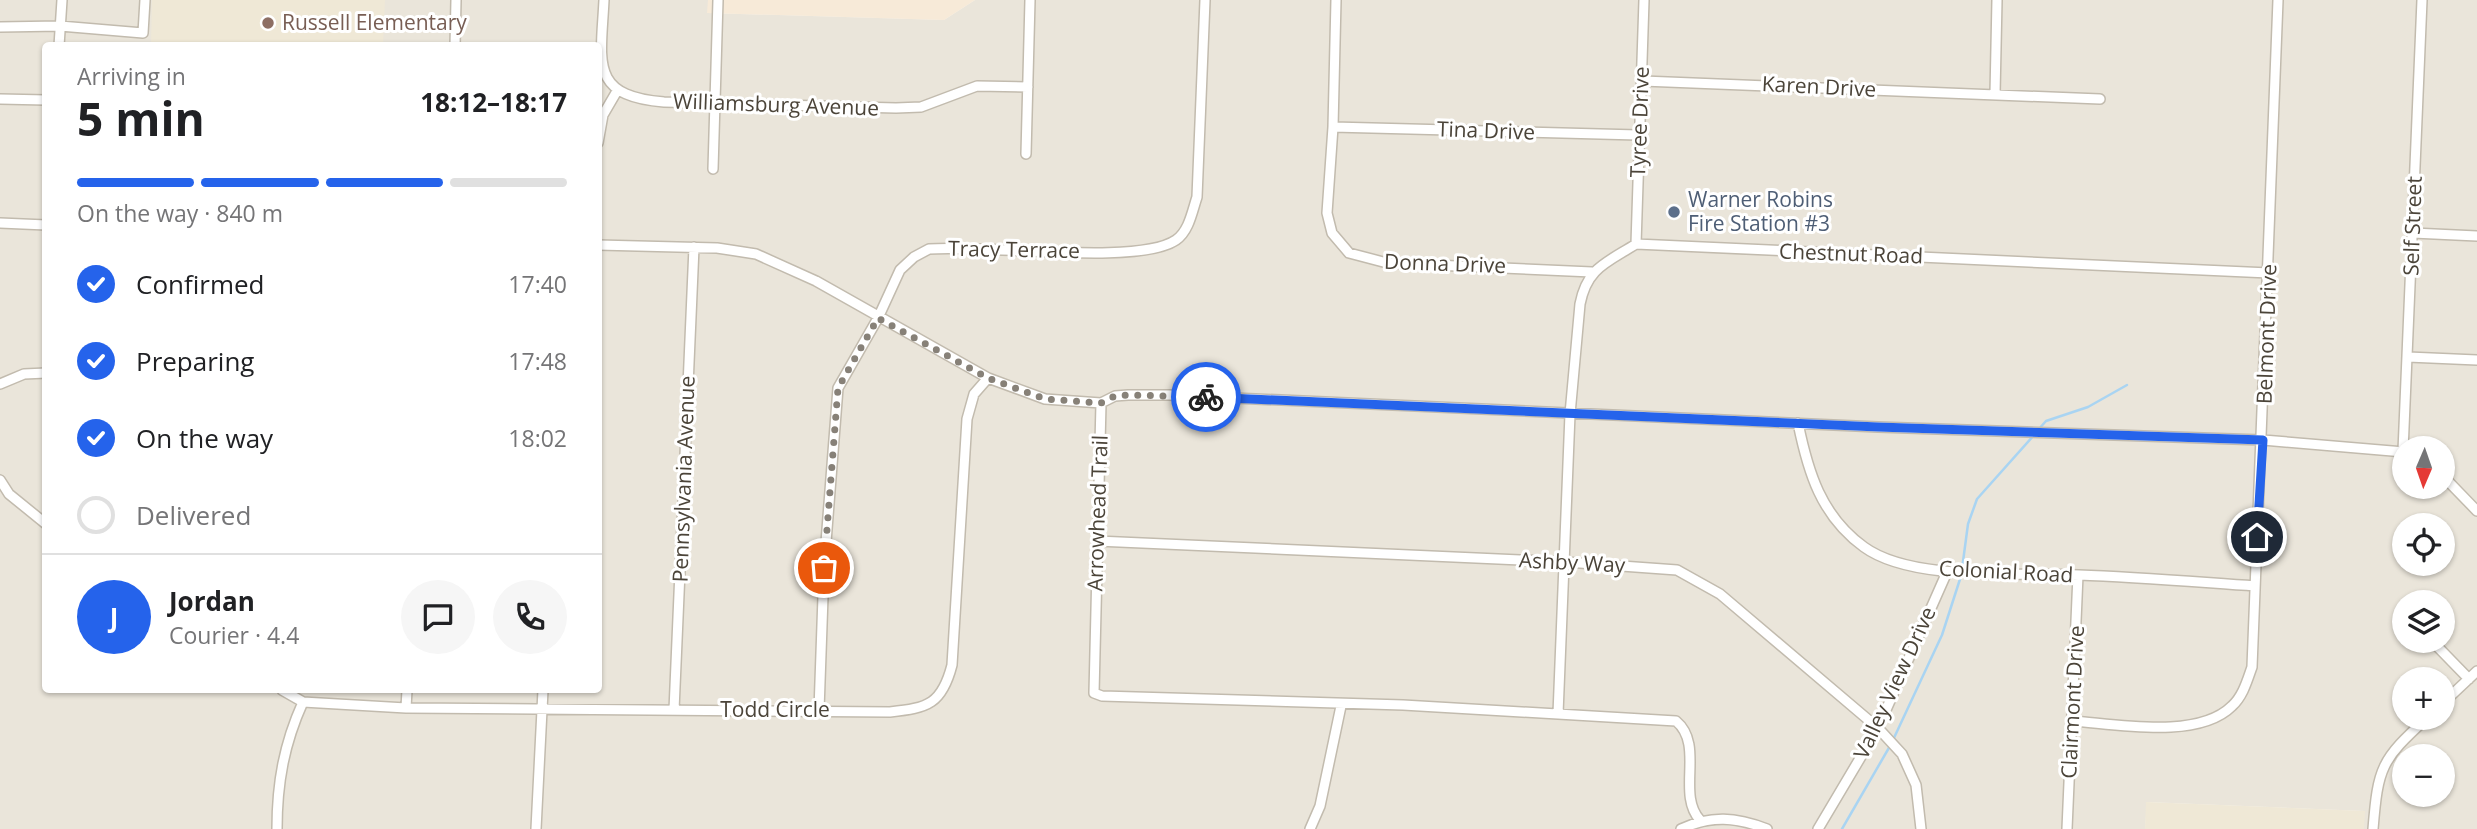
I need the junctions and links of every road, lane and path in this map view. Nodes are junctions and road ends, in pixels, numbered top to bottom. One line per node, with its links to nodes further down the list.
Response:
1 (62, 0): 13 (street)
2 (145, 0): 13 (street)
3 (456, 0): 16 (street)
4 (604, 0): 17 (street)
5 (718, 0): 26 (street)
6 (1030, 0): 20 (street)
7 (1205, 0): 41 (street, Tracy Terrace)
8 (1336, 0): 28 (street, Donna Drive)
9 (1644, 0): 19 (street, Tyree Drive)
10 (1997, 0): 22 (street)
11 (2278, 0): 40 (street, Belmont Drive)
12 (2423, 0): 34 (street, Self Street)
13 (60, 26): 14 (street); 15 (street)
14 (0, 27)
15 (60, 42)
16 (455, 42)
17 (602, 42)
18 (602, 61): 21 (street)
19 (1643, 81): 22 (street, Karen Drive); 29 (street, Tyree Drive)
20 (1028, 87): 26 (street, Williamsburg Avenue); 30 (street)
21 (617, 91): 26 (street, Williamsburg Avenue); 27 (street)
22 (1994, 94): 24 (street, Karen Drive)
23 (0, 99): 25 (street)
24 (2100, 99)
25 (42, 100)
26 (715, 103): 31 (street)
27 (602, 121)
28 (1334, 127): 29 (street, Tina Drive); 39 (street, Donna Drive)
29 (1638, 135): 36 (street, Tyree Drive)
30 (1026, 154)
31 (713, 169)
32 (0, 223): 33 (street)
33 (42, 225)
34 (2413, 233): 35 (street); 42 (street, Self Street)
35 (2477, 236)
36 (1636, 244): 39 (street); 40 (street, Chestnut Road)
37 (602, 245): 38 (street)
38 (694, 247): 41 (street); 73 (street, Pennsylvania Avenue)
39 (1592, 272): 48 (street)
40 (2269, 273): 51 (street, Belmont Drive)
41 (878, 318): 45 (street); 74 (street, Tracy Terrace)
42 (2408, 357): 43 (street); 50 (street, Self Street)
43 (2477, 360)
44 (42, 373): 46 (street)
45 (988, 378): 47 (street); 74 (street, Todd Circle)
46 (0, 384)
47 (1101, 403): 48 (street, Arrowhead Trail); 57 (street, Arrowhead Trail)
48 (1570, 414): 49 (street, Arrowhead Trail); 58 (street)
49 (1798, 423): 51 (street, Arrowhead Trail); 59 (street, Colonial Road)
50 (2405, 436)
51 (2263, 440): 52 (street, Arrowhead Trail); 61 (street, Belmont Drive)
52 (2392, 450)
53 (0, 480): 56 (street)
54 (2455, 488): 55 (street)
55 (2477, 511)
56 (42, 521)
57 (1097, 541): 58 (street, Ashby Way); 70 (street, Arrowhead Trail)
58 (1566, 562): 75 (street); 77 (street, Ashby Way)
59 (1947, 572): 60 (street, Colonial Road); 77 (street, Valley View Drive)
60 (2078, 575): 61 (street, Colonial Road); 76 (street, Clairmont Drive)
61 (2255, 586): 76 (street, Belmont Drive)
62 (2444, 653): 64 (street)
63 (2477, 671): 64 (street)
64 (2469, 679): 65 (street)
65 (2455, 692)
66 (287, 693): 69 (street, Todd Circle)
67 (407, 693): 71 (street)
68 (542, 693): 72 (street)
69 (303, 702): 71 (street, Todd Circle); 80 (street)
70 (1341, 706): 75 (street, Arrowhead Trail); 82 (street)
71 (406, 708): 72 (street, Todd Circle)
72 (541, 710): 73 (street, Todd Circle); 81 (street)
73 (674, 710): 74 (street, Todd Circle)
74 (819, 710)
75 (1558, 715): 79 (street, Arrowhead Trail)
76 (2072, 721): 87 (street, Clairmont Drive)
77 (1878, 728): 85 (street, Valley View Drive); 86 (street, Ashby Way)
78 (2414, 730): 88 (street)
79 (1700, 820): 83 (street); 84 (street)
80 (277, 829)
81 (536, 829)
82 (1310, 829)
83 (1681, 829)
84 (1767, 829)
85 (1818, 829)
86 (1921, 829)
87 (2067, 829)
88 (2374, 829)

